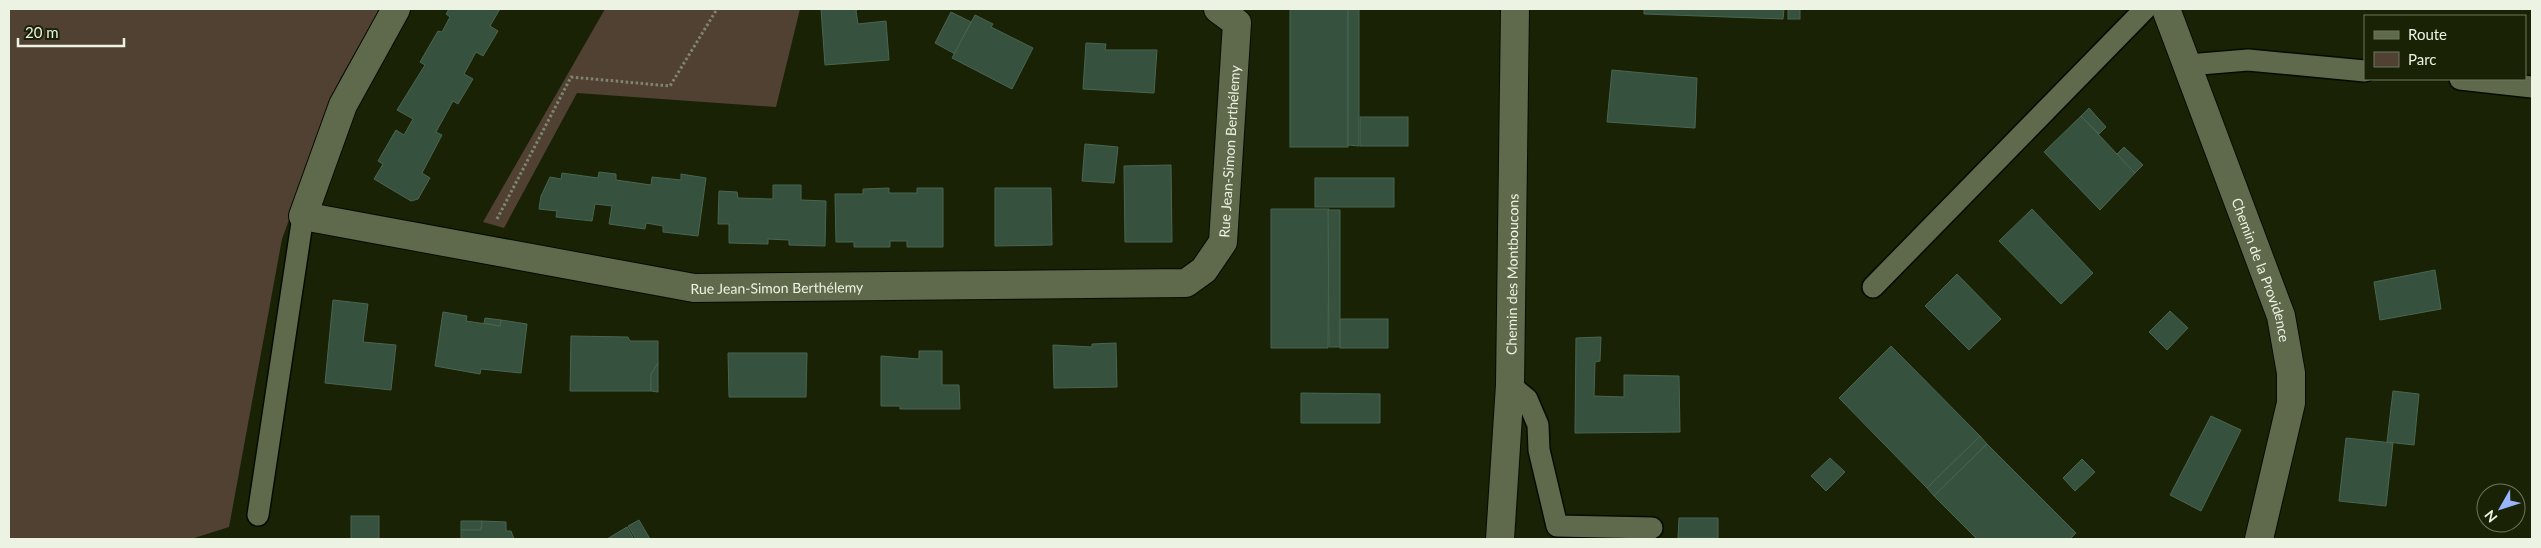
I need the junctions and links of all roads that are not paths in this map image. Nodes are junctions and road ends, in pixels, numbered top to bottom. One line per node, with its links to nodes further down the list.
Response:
1 (396, 9): 10 (street)
2 (1218, 9): 10 (street, Rue Jean-Simon Berthélemy)
3 (1515, 9): 12 (street, Chemin des Montboucons)
4 (2145, 9): 11 (lane)
5 (2166, 9): 6 (street, Chemin de la Providence)
6 (2188, 66): 7 (lane); 16 (street, Chemin de la Providence)
7 (2364, 70)
8 (2469, 80): 9 (lane)
9 (2532, 87)
10 (303, 216): 13 (lane)
11 (1874, 288)
12 (1510, 385): 14 (lane); 15 (street, Chemin des Montboucons)
13 (258, 515)
14 (1652, 528)
15 (1500, 539)
16 (2259, 539)

